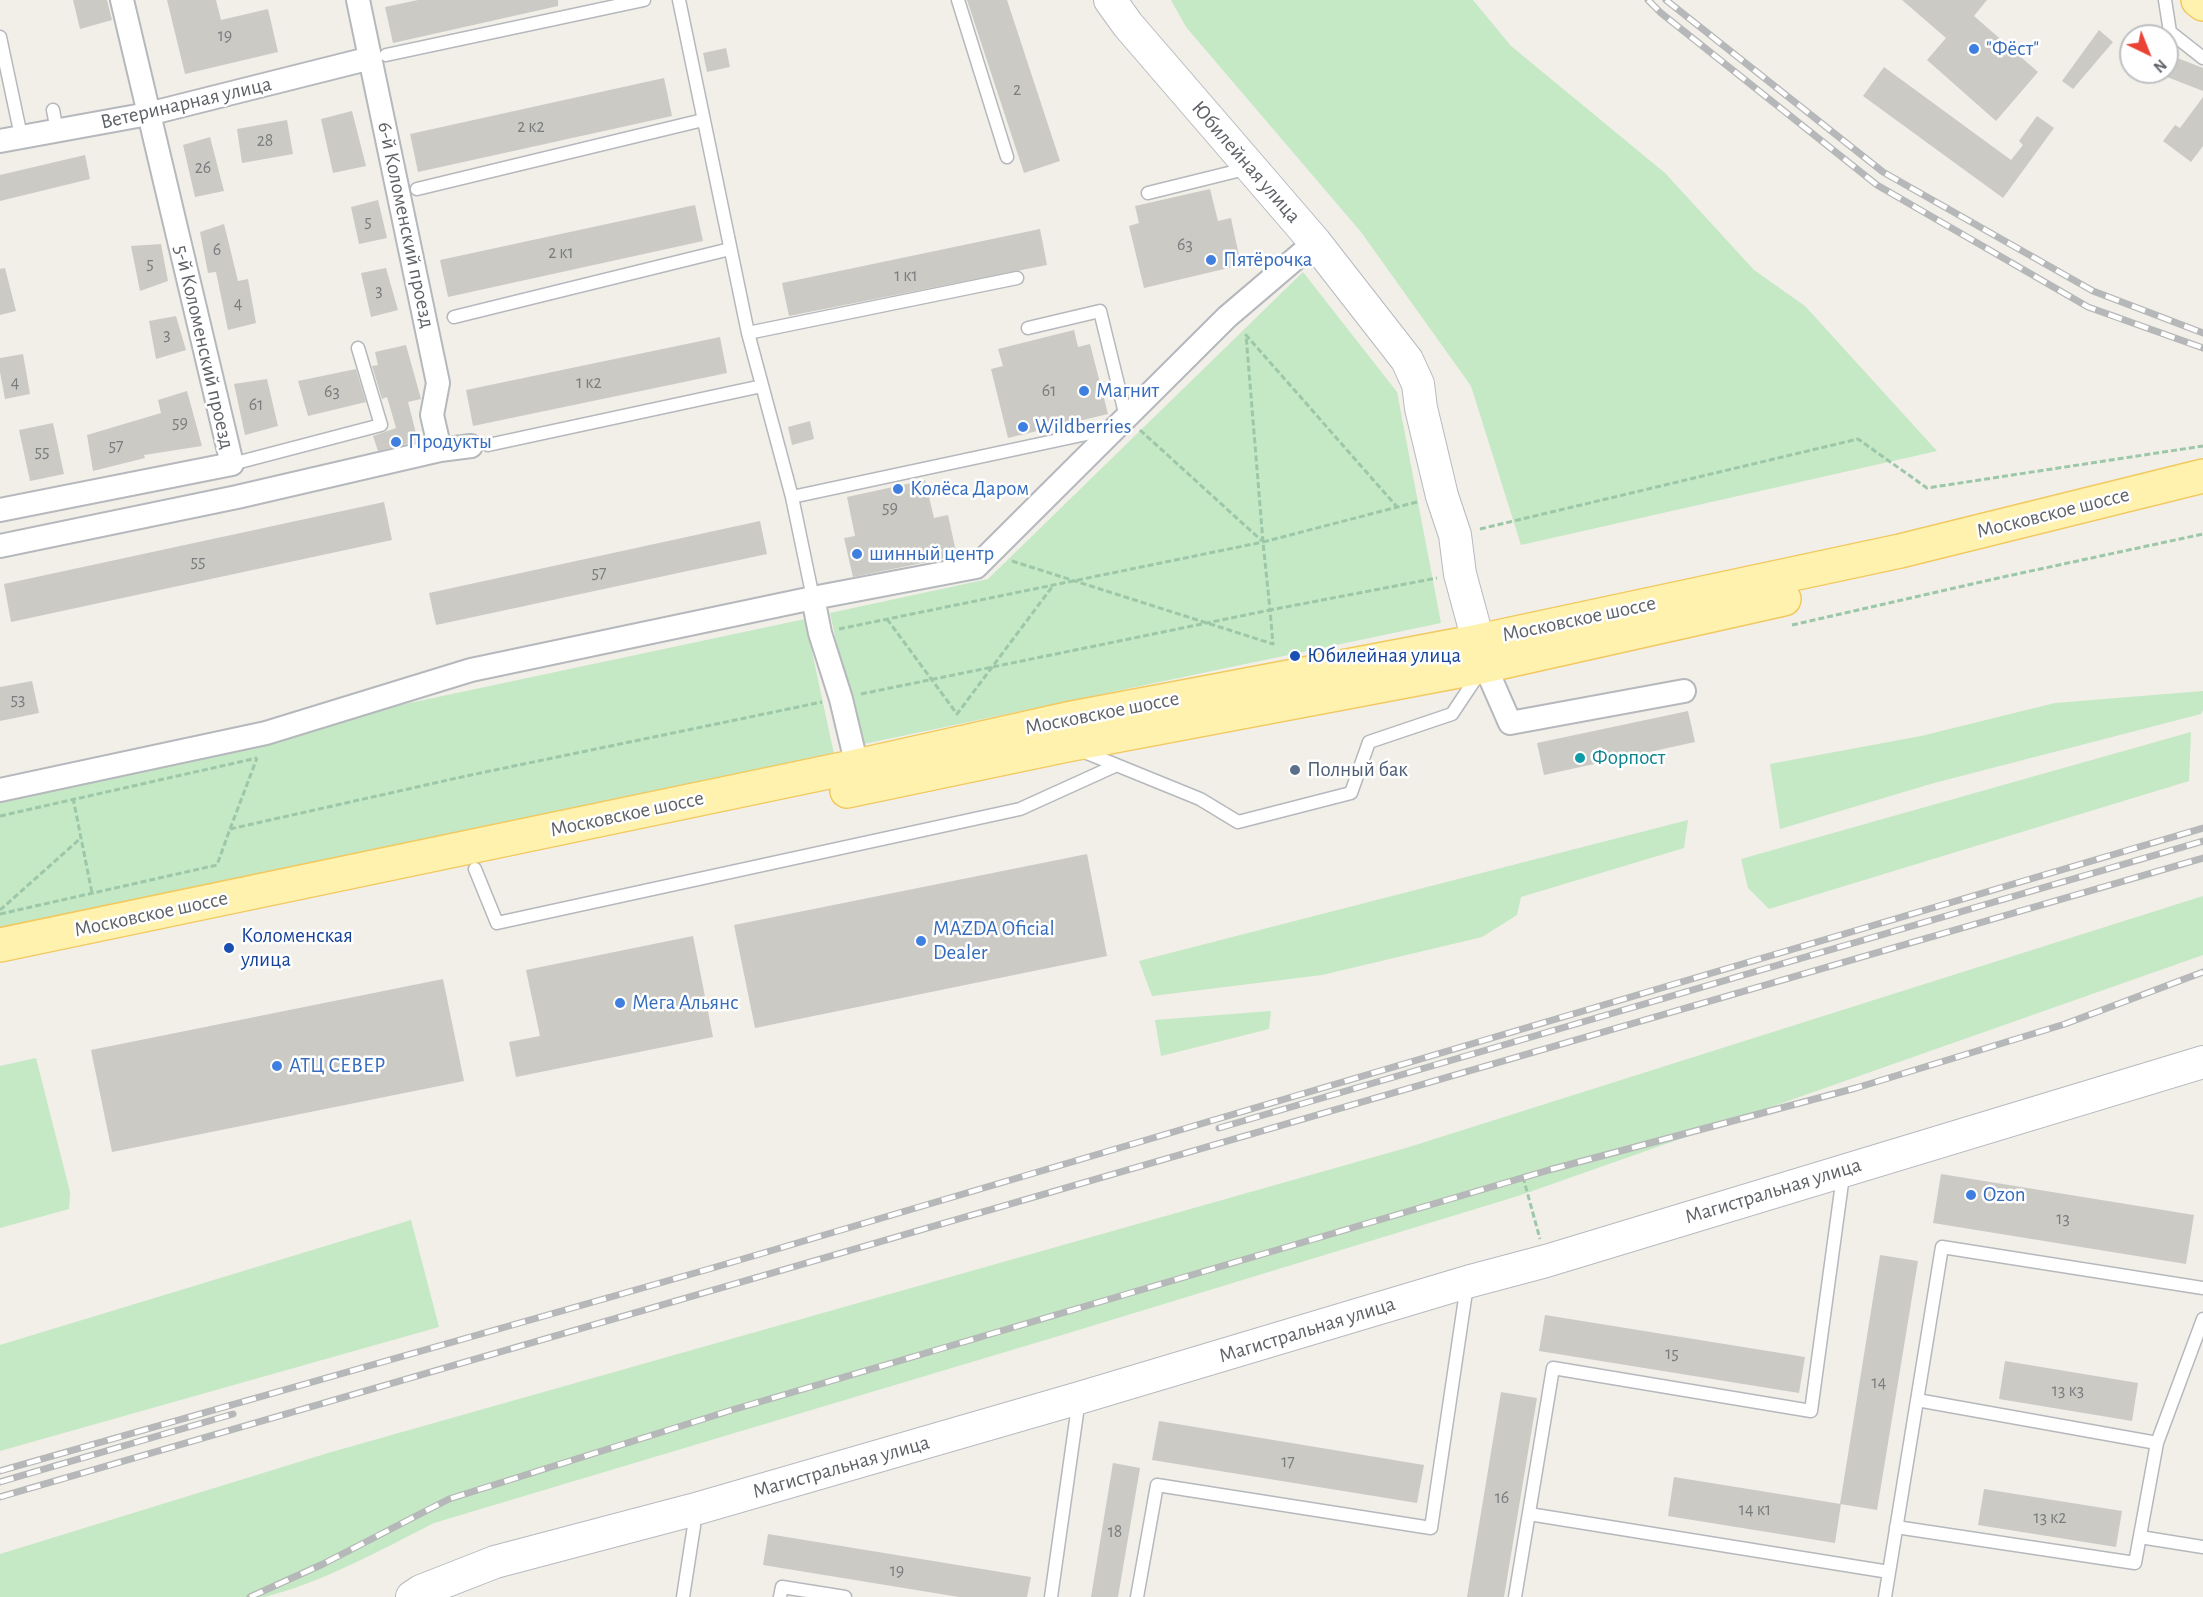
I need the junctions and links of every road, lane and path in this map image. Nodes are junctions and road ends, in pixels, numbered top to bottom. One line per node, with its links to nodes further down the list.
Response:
1 (122, 0): 13 (street, 5-й Коломенский проезд)
2 (358, 0): 11 (street, 6-й Коломенский проезд)
3 (644, 0): 11 (lane)
4 (679, 0): 14 (lane)
5 (958, 0): 16 (lane)
6 (1110, 0): 17 (street, Юбилейная улица)
7 (2165, 0): 12 (lane)
8 (2198, 0): 9 (main road)
9 (2203, 4)
10 (0, 37): 15 (lane)
11 (379, 57): 13 (street, Ветеринарная улица); 31 (street, 6-й Коломенский проезд)
12 (2203, 58)
13 (148, 114): 15 (street, Ветеринарная улица); 32 (street, 5-й Коломенский проезд)
14 (704, 120): 18 (lane); 21 (lane)
15 (10, 139)
16 (1007, 157)
17 (1249, 168): 19 (lane); 20 (street, Юбилейная улица)
18 (417, 189)
19 (1148, 193)
20 (1315, 242): 28 (street); 34 (street, Юбилейная улица)
21 (730, 249): 23 (lane); 25 (lane)
22 (1017, 278): 25 (lane)
23 (454, 317)
24 (1028, 328): 28 (lane)
25 (748, 333): 27 (lane)
26 (358, 348): 32 (lane)
27 (762, 386): 29 (lane); 35 (lane)
28 (1121, 422): 35 (lane); 41 (path); 43 (street)
29 (480, 445): 31 (street)
30 (2203, 446): 40 (path)
31 (440, 450): 42 (street)
32 (232, 464): 38 (street, 5-й Коломенский проезд)
33 (2203, 476): 53 (main road, Московское шоссе)
34 (1442, 496): 37 (path); 40 (street, Юбилейная улица)
35 (792, 497): 47 (lane)
36 (2203, 500): 53 (main road, Московское шоссе)
37 (1398, 508): 41 (path); 41 (path)
38 (0, 510)
39 (2203, 534): 51 (path)
40 (1455, 535): 44 (street, Юбилейная улица)
41 (1263, 542): 45 (path); 48 (path)
42 (0, 546)
43 (989, 554): 45 (path); 47 (street)
44 (1460, 574): 48 (path); 53 (street, Юбилейная улица)
45 (1071, 581): 46 (path); 50 (path)
46 (1053, 586): 49 (path); 54 (path)
47 (813, 598): 52 (street); 58 (street)
48 (1270, 610): 50 (path); 50 (path)
49 (887, 619): 52 (path); 55 (path)
50 (1205, 623): 54 (path)
51 (1786, 626)
52 (820, 633): 57 (street)
53 (1482, 653): 56 (street); 59 (main road, Московское шоссе); 61 (lane); 62 (main road, Московское шоссе)
54 (992, 667): 55 (path); 55 (path)
55 (932, 680): 57 (path)
56 (1684, 691)
57 (841, 699): 62 (street); 67 (path)
58 (266, 734): 60 (path); 63 (street)
59 (1067, 745): 61 (lane); 69 (main road, Московское шоссе)
60 (257, 758): 65 (path); 67 (path)
61 (1117, 765): 69 (lane)
62 (857, 766): 72 (main road, Московское шоссе)
63 (68, 776): 64 (street); 65 (path)
64 (0, 790)
65 (73, 799): 66 (path); 68 (path)
66 (0, 816)
67 (230, 829): 70 (path)
68 (81, 838): 70 (path); 71 (path)
69 (475, 869): 73 (main road, Московское шоссе)
70 (92, 893): 71 (path)
71 (0, 912)
72 (0, 945)
73 (0, 969)
74 (2200, 1065): 75 (street, Магистральная улица)
75 (1850, 1168): 77 (street, Магистральная улица); 85 (lane)
76 (1523, 1178): 77 (path)
77 (1546, 1261): 78 (street, Магистральная улица)
78 (1467, 1282): 81 (street, Магистральная улица); 95 (lane)
79 (2203, 1288): 82 (lane)
80 (2203, 1319): 83 (lane)
81 (1079, 1398): 84 (street, Магистральная улица); 94 (lane)
82 (1917, 1400): 83 (lane); 86 (lane)
83 (2157, 1443): 87 (lane)
84 (692, 1510): 90 (street, Магистральная улица); 91 (lane)
85 (1529, 1514): 89 (lane); 96 (lane)
86 (1896, 1527): 87 (lane); 89 (lane)
87 (2140, 1537): 88 (lane)
88 (2203, 1548)
89 (1889, 1572): 97 (lane)
90 (412, 1597)
91 (683, 1597)
92 (780, 1597): 93 (lane)
93 (845, 1597)
94 (1052, 1597)
95 (1137, 1597)
96 (1515, 1597)
97 (1885, 1597)

